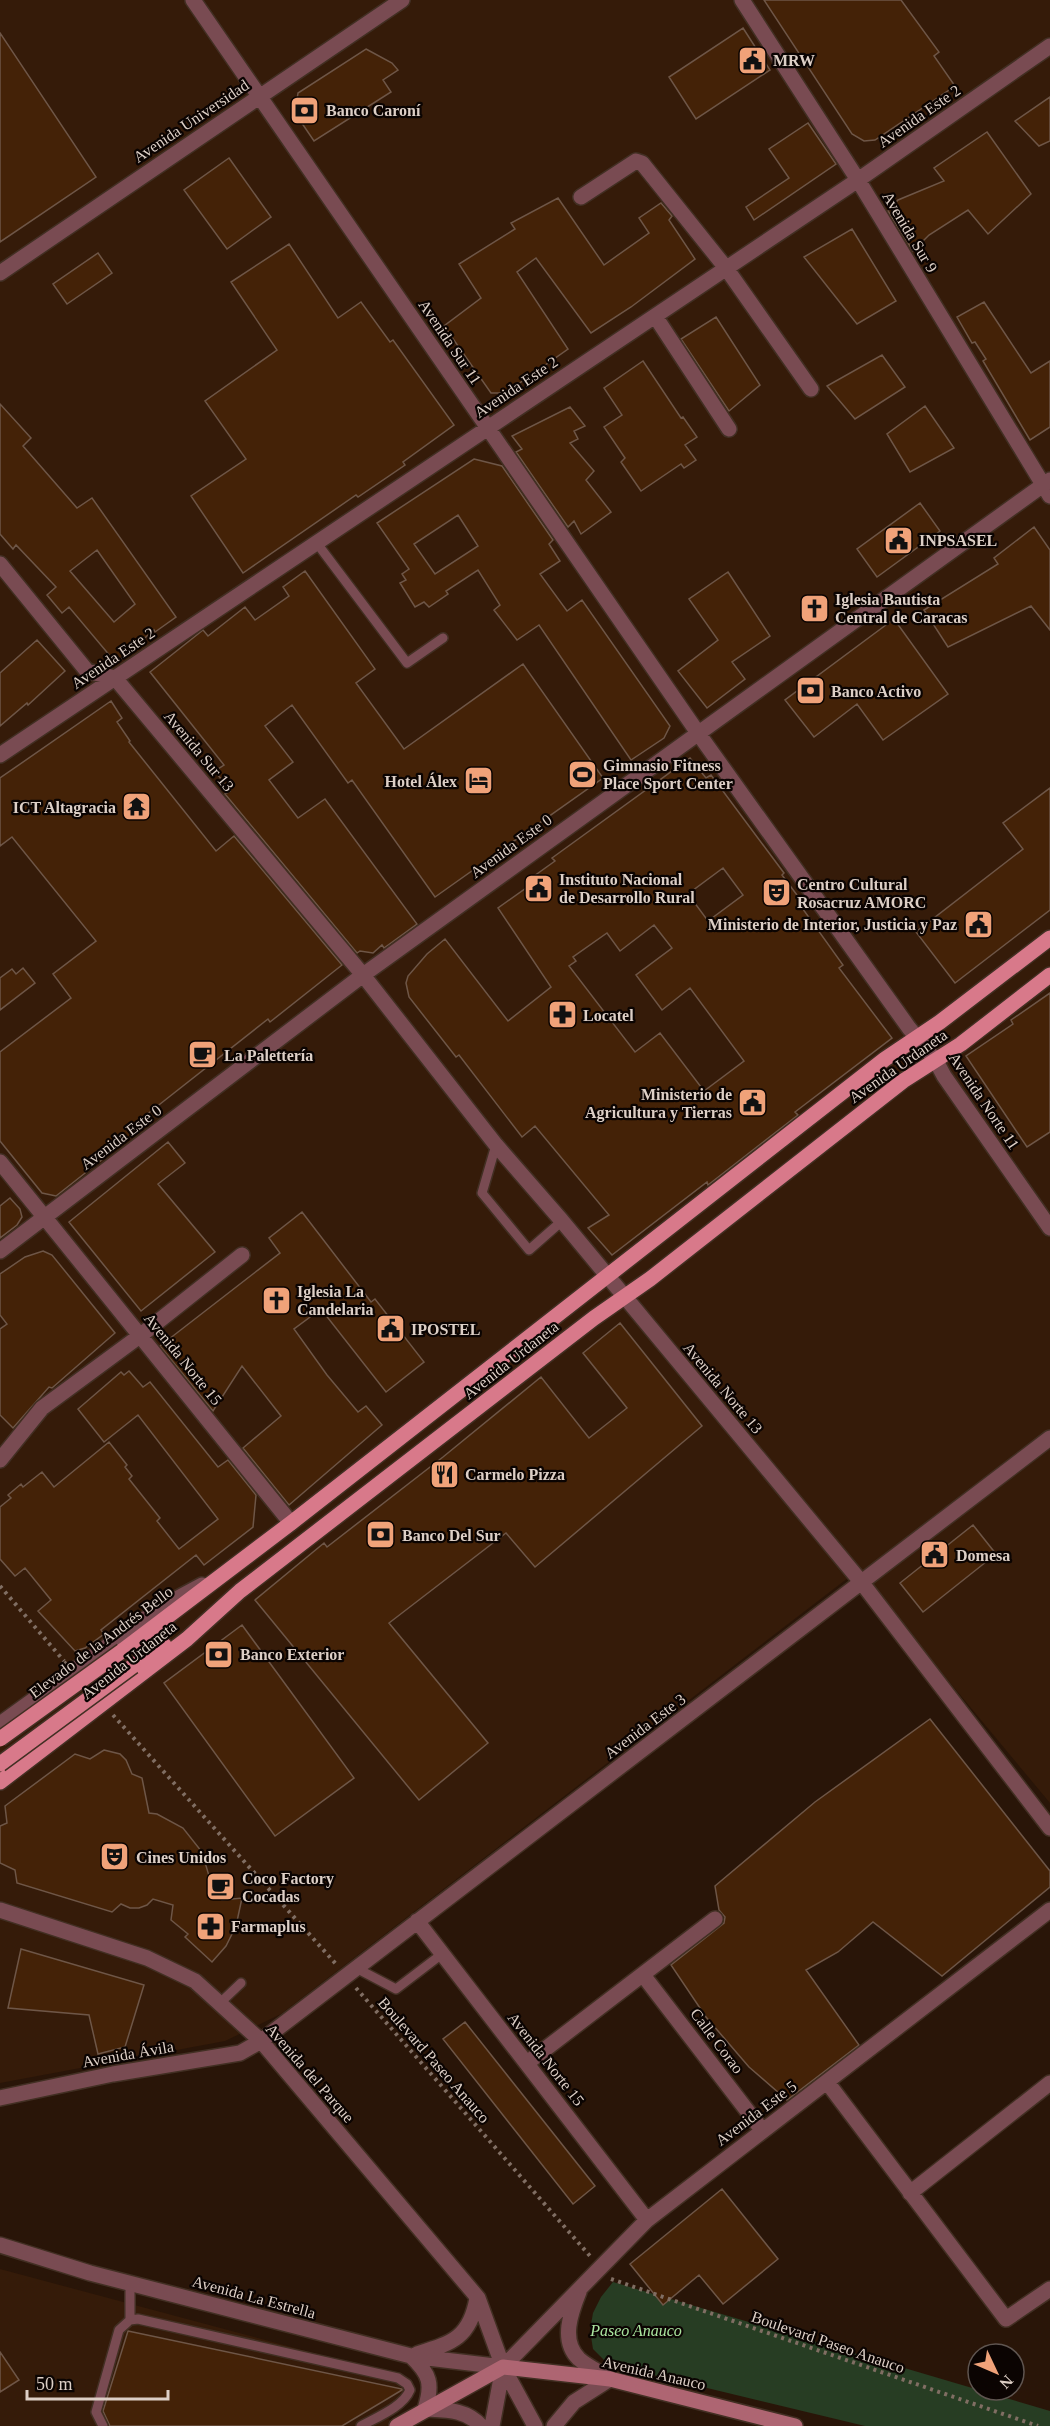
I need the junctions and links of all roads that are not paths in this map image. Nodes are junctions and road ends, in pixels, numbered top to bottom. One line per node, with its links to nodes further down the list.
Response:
1 (193, 0): 5 (street, Avenida Sur 11)
2 (402, 0): 5 (street, Avenida Universidad)
3 (742, 0): 6 (street, Avenida Sur 9)
4 (1050, 46): 6 (street, Avenida Este 2)
5 (260, 96): 9 (street, Avenida Universidad); 12 (street, Avenida Sur 11)
6 (858, 180): 8 (street, Avenida Este 2); 14 (street, Avenida Sur 9)
7 (580, 196): 8 (street)
8 (726, 268): 10 (street, Avenida Este 2); 11 (street)
9 (0, 273)
10 (655, 316): 12 (street, Avenida Este 2); 13 (street)
11 (812, 389)
12 (488, 428): 15 (street, Avenida Este 2); 19 (street, Avenida Sur 11)
13 (729, 429)
14 (1048, 487): 19 (street, Avenida Este 0)
15 (316, 542): 17 (lane); 18 (street, Avenida Este 2)
16 (0, 564): 18 (street)
17 (443, 638)
18 (115, 678): 20 (street, Avenida Este 2); 22 (street, Avenida Sur 13)
19 (698, 733): 22 (street, Avenida Este 0); 24 (street, Avenida Norte 11)
20 (0, 755)
21 (1050, 938): 24 (main road, Avenida Urdaneta)
22 (363, 975): 26 (street, Avenida Norte 13); 28 (street, Avenida Este 0)
23 (1050, 975): 25 (main road, Avenida Urdaneta)
24 (917, 1038): 25 (street, Avenida Norte 11); 33 (main road, Avenida Urdaneta)
25 (936, 1061): 30 (street, Avenida Norte 11); 34 (main road, Avenida Urdaneta)
26 (496, 1145): 29 (street, Avenida Norte 13); 29 (lane)
27 (0, 1162): 28 (street, Avenida Norte 15)
28 (46, 1217): 31 (street, Avenida Este 0); 35 (street, Avenida Norte 15)
29 (562, 1221): 33 (street, Avenida Norte 13)
30 (1050, 1228)
31 (0, 1251)
32 (242, 1255): 35 (street)
33 (606, 1276): 34 (street, Avenida Norte 13); 38 (main road, Avenida Urdaneta)
34 (624, 1298): 40 (street, Avenida Norte 13); 41 (main road, Avenida Urdaneta)
35 (141, 1335): 37 (street); 38 (street, Avenida Norte 15)
36 (1050, 1438): 40 (street, Avenida Este 3)
37 (0, 1460)
38 (291, 1523): 39 (main road, Avenida Urdaneta)
39 (223, 1574): 42 (street, Avenida Urdaneta); 43 (main road, Elevado de la Andrés Bello, bridge)
40 (862, 1583): 46 (street, Avenida Norte 13); 50 (street, Avenida Este 3)
41 (240, 1591): 44 (main road, bridge); 45 (main road, Avenida Urdaneta)
42 (0, 1724)
43 (0, 1739)
44 (0, 1764)
45 (0, 1782)
46 (1050, 1828)
47 (0, 1910): 55 (street, Avenida del Parque)
48 (1050, 1910): 58 (street, Avenida Este 5)
49 (716, 1919): 53 (street)
50 (417, 1921): 51 (street, Avenida Norte 15); 52 (street, Avenida Este 3)
51 (442, 1954): 52 (lane); 57 (street, Avenida Norte 15)
52 (356, 1968): 56 (street, Avenida Este 3)
53 (643, 1975): 57 (street); 61 (street, Calle Corao)
54 (241, 1983): 55 (lane)
55 (220, 2003): 56 (street, Avenida del Parque)
56 (261, 2041): 60 (street, Avenida Ávila); 68 (street, Avenida del Parque)
57 (527, 2063): 63 (street, Avenida Norte 15)
58 (827, 2082): 61 (street, Avenida Este 5); 62 (street)
59 (1050, 2084): 62 (street)
60 (0, 2098)
61 (762, 2130): 63 (street, Avenida Este 5)
62 (910, 2193): 67 (street)
63 (648, 2220): 66 (street, Avenida Este 5)
64 (0, 2245): 65 (street, Avenida La Estrella)
65 (130, 2283): 69 (lane); 70 (street, Avenida La Estrella)
66 (581, 2287): 71 (street, Avenida Este 5); 72 (street)
67 (1050, 2289)
68 (478, 2298): 70 (street); 71 (street, Avenida del Parque)
69 (130, 2320): 74 (lane); 75 (lane)
70 (411, 2356): 71 (street, Avenida La Estrella); 73 (street)
71 (503, 2367): 72 (main road, Avenida Anauco); 73 (main road); 78 (street); 79 (street, Avenida del Parque)
72 (610, 2379): 80 (street); 81 (main road, Avenida Anauco)
73 (425, 2409): 76 (main road); 77 (street)
74 (103, 2426)
75 (361, 2426)
76 (397, 2426)
77 (480, 2426)
78 (492, 2426)
79 (535, 2426)
80 (554, 2426)
81 (795, 2426)

